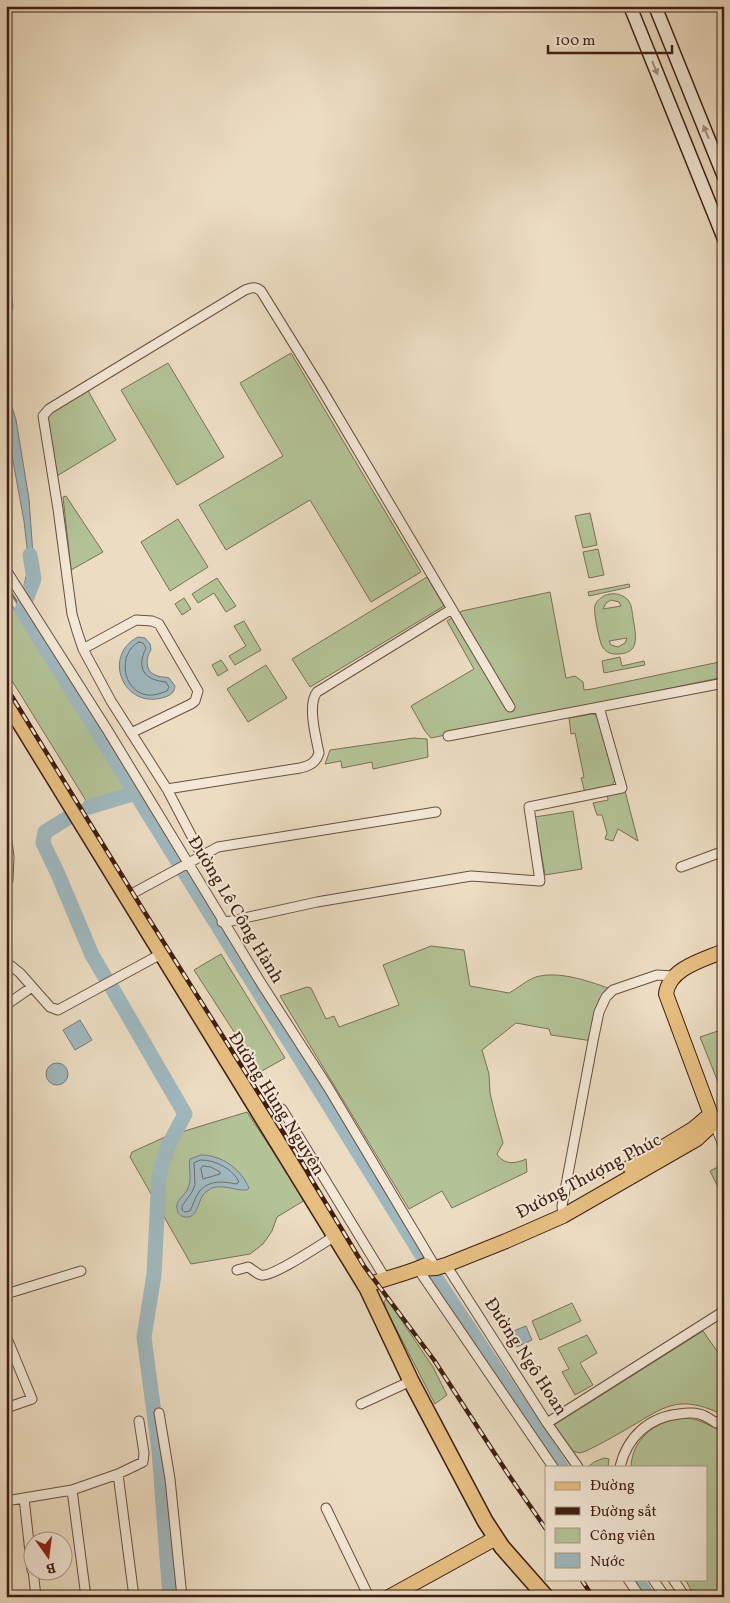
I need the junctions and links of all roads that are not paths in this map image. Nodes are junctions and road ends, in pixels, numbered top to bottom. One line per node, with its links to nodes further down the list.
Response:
1 (630, 6): 4 (street, one-way to 4)
2 (655, 6): 3 (street, one-way to 2)
3 (724, 177)
4 (724, 239)
5 (6, 570): 13 (street, Đường Lê Công Hành)
6 (452, 609): 7 (street); 11 (street); 16 (street)
7 (83, 649): 10 (street); 14 (street)
8 (724, 683): 12 (street)
9 (6, 700): 24 (highway, Đường Hùng Nguyên)
10 (111, 701): 13 (street); 14 (street)
11 (510, 707)
12 (599, 707): 15 (street); 25 (street)
13 (95, 711): 21 (street, Đường Lê Công Hành)
14 (131, 733): 16 (street)
15 (448, 736)
16 (167, 789): 20 (street)
17 (436, 812): 20 (street)
18 (6, 833): 23 (street)
19 (724, 851): 22 (street)
20 (202, 856): 21 (street)
21 (186, 866): 24 (street); 25 (street, Đường Lê Công Hành)
22 (681, 867)
23 (8, 880)
24 (126, 896): 27 (highway, Đường Hùng Nguyên)
25 (222, 922): 37 (street, Đường Lê Công Hành)
26 (724, 952): 29 (main road)
27 (161, 954): 30 (street); 36 (highway, Đường Hùng Nguyên)
28 (6, 962): 30 (street)
29 (674, 976): 33 (main road); 35 (street)
30 (32, 987): 31 (street)
31 (6, 1004)
32 (282, 1109): 41 (street)
33 (712, 1119): 34 (street); 35 (main road, Đường Thượng Phúc)
34 (724, 1147)
35 (562, 1211): 37 (main road, Đường Thượng Phúc)
36 (335, 1236): 40 (street); 42 (highway, Đường Hùng Nguyên)
37 (438, 1265): 38 (main road, Đường Thượng Phúc); 52 (street, Đường Ngô Hoan)
38 (418, 1269): 41 (main road, Đường Thượng Phúc); 53 (street)
39 (81, 1270): 43 (street)
40 (237, 1270)
41 (386, 1278): 42 (main road, Đường Thượng Phúc)
42 (365, 1286): 46 (highway, Đường Hùng Nguyên)
43 (6, 1294)
44 (724, 1311): 52 (street)
45 (6, 1336): 48 (street)
46 (411, 1380): 47 (street); 62 (highway, Đường Hùng Nguyên)
47 (361, 1404)
48 (6, 1408)
49 (159, 1413): 70 (street)
50 (724, 1419): 55 (street)
51 (140, 1421): 56 (street)
52 (548, 1423): 54 (street, Đường Ngô Hoan)
53 (552, 1466)
54 (577, 1466)
55 (620, 1466)
56 (118, 1474): 57 (street); 69 (street)
57 (72, 1490): 58 (street); 68 (street)
58 (24, 1498): 59 (street); 61 (street)
59 (6, 1501)
60 (326, 1508): 71 (street)
61 (28, 1530)
62 (496, 1538): 72 (main road); 73 (highway, Đường Hùng Nguyên)
63 (33, 1580): 67 (street)
64 (629, 1580): 74 (street)
65 (654, 1580): 75 (street)
66 (674, 1580): 76 (street)
67 (36, 1597)
68 (86, 1597)
69 (134, 1597)
70 (182, 1597)
71 (369, 1597)
72 (389, 1597)
73 (546, 1597)
74 (640, 1597)
75 (665, 1597)
76 (685, 1597)

